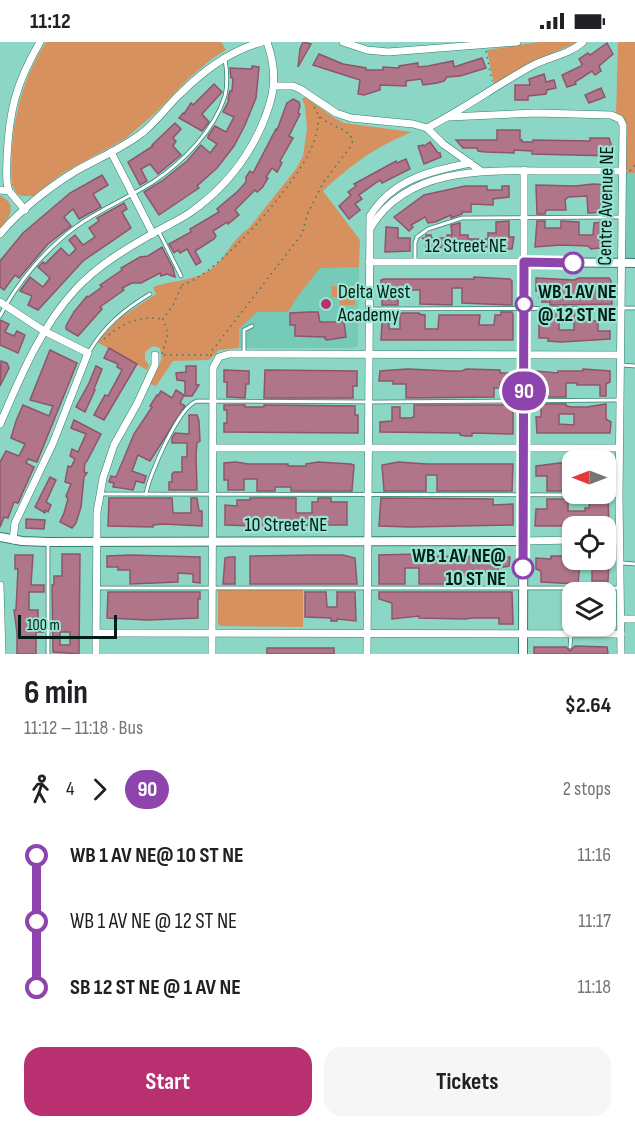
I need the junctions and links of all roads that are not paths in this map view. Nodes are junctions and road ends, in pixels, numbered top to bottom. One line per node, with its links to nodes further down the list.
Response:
1 (40, 42): 18 (street)
2 (262, 42): 8 (street)
3 (267, 42): 9 (street)
4 (517, 42): 7 (street)
5 (583, 42): 10 (street)
6 (345, 43): 7 (street)
7 (467, 45)
8 (225, 59): 12 (street); 19 (lane)
9 (274, 86): 11 (street); 24 (street)
10 (448, 117): 11 (street); 16 (street, Centre Avenue NE)
11 (427, 128): 13 (street)
12 (111, 152): 19 (street); 20 (street)
13 (470, 163): 15 (street); 23 (street)
14 (524, 170): 15 (street); 16 (street); 21 (street)
15 (481, 171): 23 (street)
16 (622, 171): 22 (street, Centre Avenue NE)
17 (0, 190): 18 (street)
18 (9, 191): 20 (street)
19 (132, 193): 24 (street); 33 (lane)
20 (25, 210): 25 (street)
21 (524, 216): 22 (lane); 27 (lane); 28 (street)
22 (622, 217): 29 (street, Centre Avenue NE)
23 (369, 231): 26 (street)
24 (155, 232): 31 (lane); 40 (street)
25 (0, 234)
26 (369, 262): 27 (street, 12 Street NE); 36 (street)
27 (415, 262): 28 (street, 12 Street NE)
28 (524, 262): 29 (street, 12 Street NE); 37 (street)
29 (621, 263): 30 (street, 12 Street NE); 34 (street, Centre Avenue NE)
30 (635, 263)
31 (181, 276)
32 (150, 294): 41 (lane)
33 (3, 305): 38 (lane); 40 (street)
34 (620, 308): 35 (lane); 37 (lane); 43 (street, Centre Avenue NE)
35 (635, 308)
36 (369, 309): 37 (lane); 45 (street)
37 (524, 309): 46 (street)
38 (0, 316)
39 (252, 326): 42 (lane)
40 (44, 331): 41 (street); 53 (street)
41 (88, 353): 65 (street)
42 (244, 354): 45 (street); 51 (street)
43 (620, 354): 46 (street); 47 (street, Centre Avenue NE)
44 (158, 355): 58 (street)
45 (368, 355): 46 (street); 52 (street)
46 (524, 355): 50 (street)
47 (620, 365): 48 (lane); 49 (street, Centre Avenue NE)
48 (635, 366)
49 (620, 400): 50 (lane); 57 (street, Centre Avenue NE)
50 (524, 401): 52 (lane); 56 (street)
51 (213, 402): 52 (lane); 54 (street); 59 (lane)
52 (368, 402): 55 (street)
53 (0, 424)
54 (213, 448): 55 (street); 60 (street)
55 (368, 448): 56 (street); 61 (street)
56 (524, 448): 57 (street); 62 (street)
57 (619, 448): 63 (street, Centre Avenue NE)
58 (100, 494): 59 (lane); 69 (street)
59 (146, 494): 60 (lane)
60 (212, 495): 61 (lane); 70 (street)
61 (368, 495): 62 (lane); 71 (street)
62 (523, 495): 63 (lane); 72 (street)
63 (619, 495): 68 (street, Centre Avenue NE)
64 (0, 537): 65 (street, 10 Street NE)
65 (13, 540): 73 (street, 10 Street NE)
66 (562, 540): 72 (street, 10 Street NE)
67 (616, 540): 68 (street)
68 (620, 540): 74 (street, Centre Avenue NE)
69 (96, 541): 70 (street, 10 Street NE); 73 (street, 10 Street NE); 79 (street)
70 (212, 541): 71 (street, 10 Street NE); 77 (street)
71 (368, 541): 72 (street, 10 Street NE); 78 (street)
72 (523, 541): 80 (street)
73 (48, 542): 94 (lane)
74 (620, 562): 75 (lane); 81 (street, Centre Avenue NE)
75 (635, 564)
76 (0, 585): 93 (street)
77 (212, 587): 78 (lane); 79 (lane); 85 (street)
78 (368, 587): 80 (lane); 86 (street)
79 (96, 588): 84 (street)
80 (523, 588): 81 (lane); 87 (street)
81 (620, 588): 82 (street, Centre Avenue NE)
82 (621, 619): 83 (street); 90 (street, Centre Avenue NE)
83 (635, 619)
84 (97, 633): 85 (street); 95 (street)
85 (212, 633): 86 (street); 96 (street)
86 (367, 634): 87 (street); 97 (street)
87 (523, 634): 88 (street); 98 (street)
88 (562, 634)
89 (616, 634): 90 (street)
90 (621, 634): 99 (street, Centre Avenue NE)
91 (571, 636): 92 (lane)
92 (570, 647)
93 (2, 654)
94 (48, 654)
95 (96, 654)
96 (212, 654)
97 (367, 654)
98 (522, 654)
99 (621, 654)

